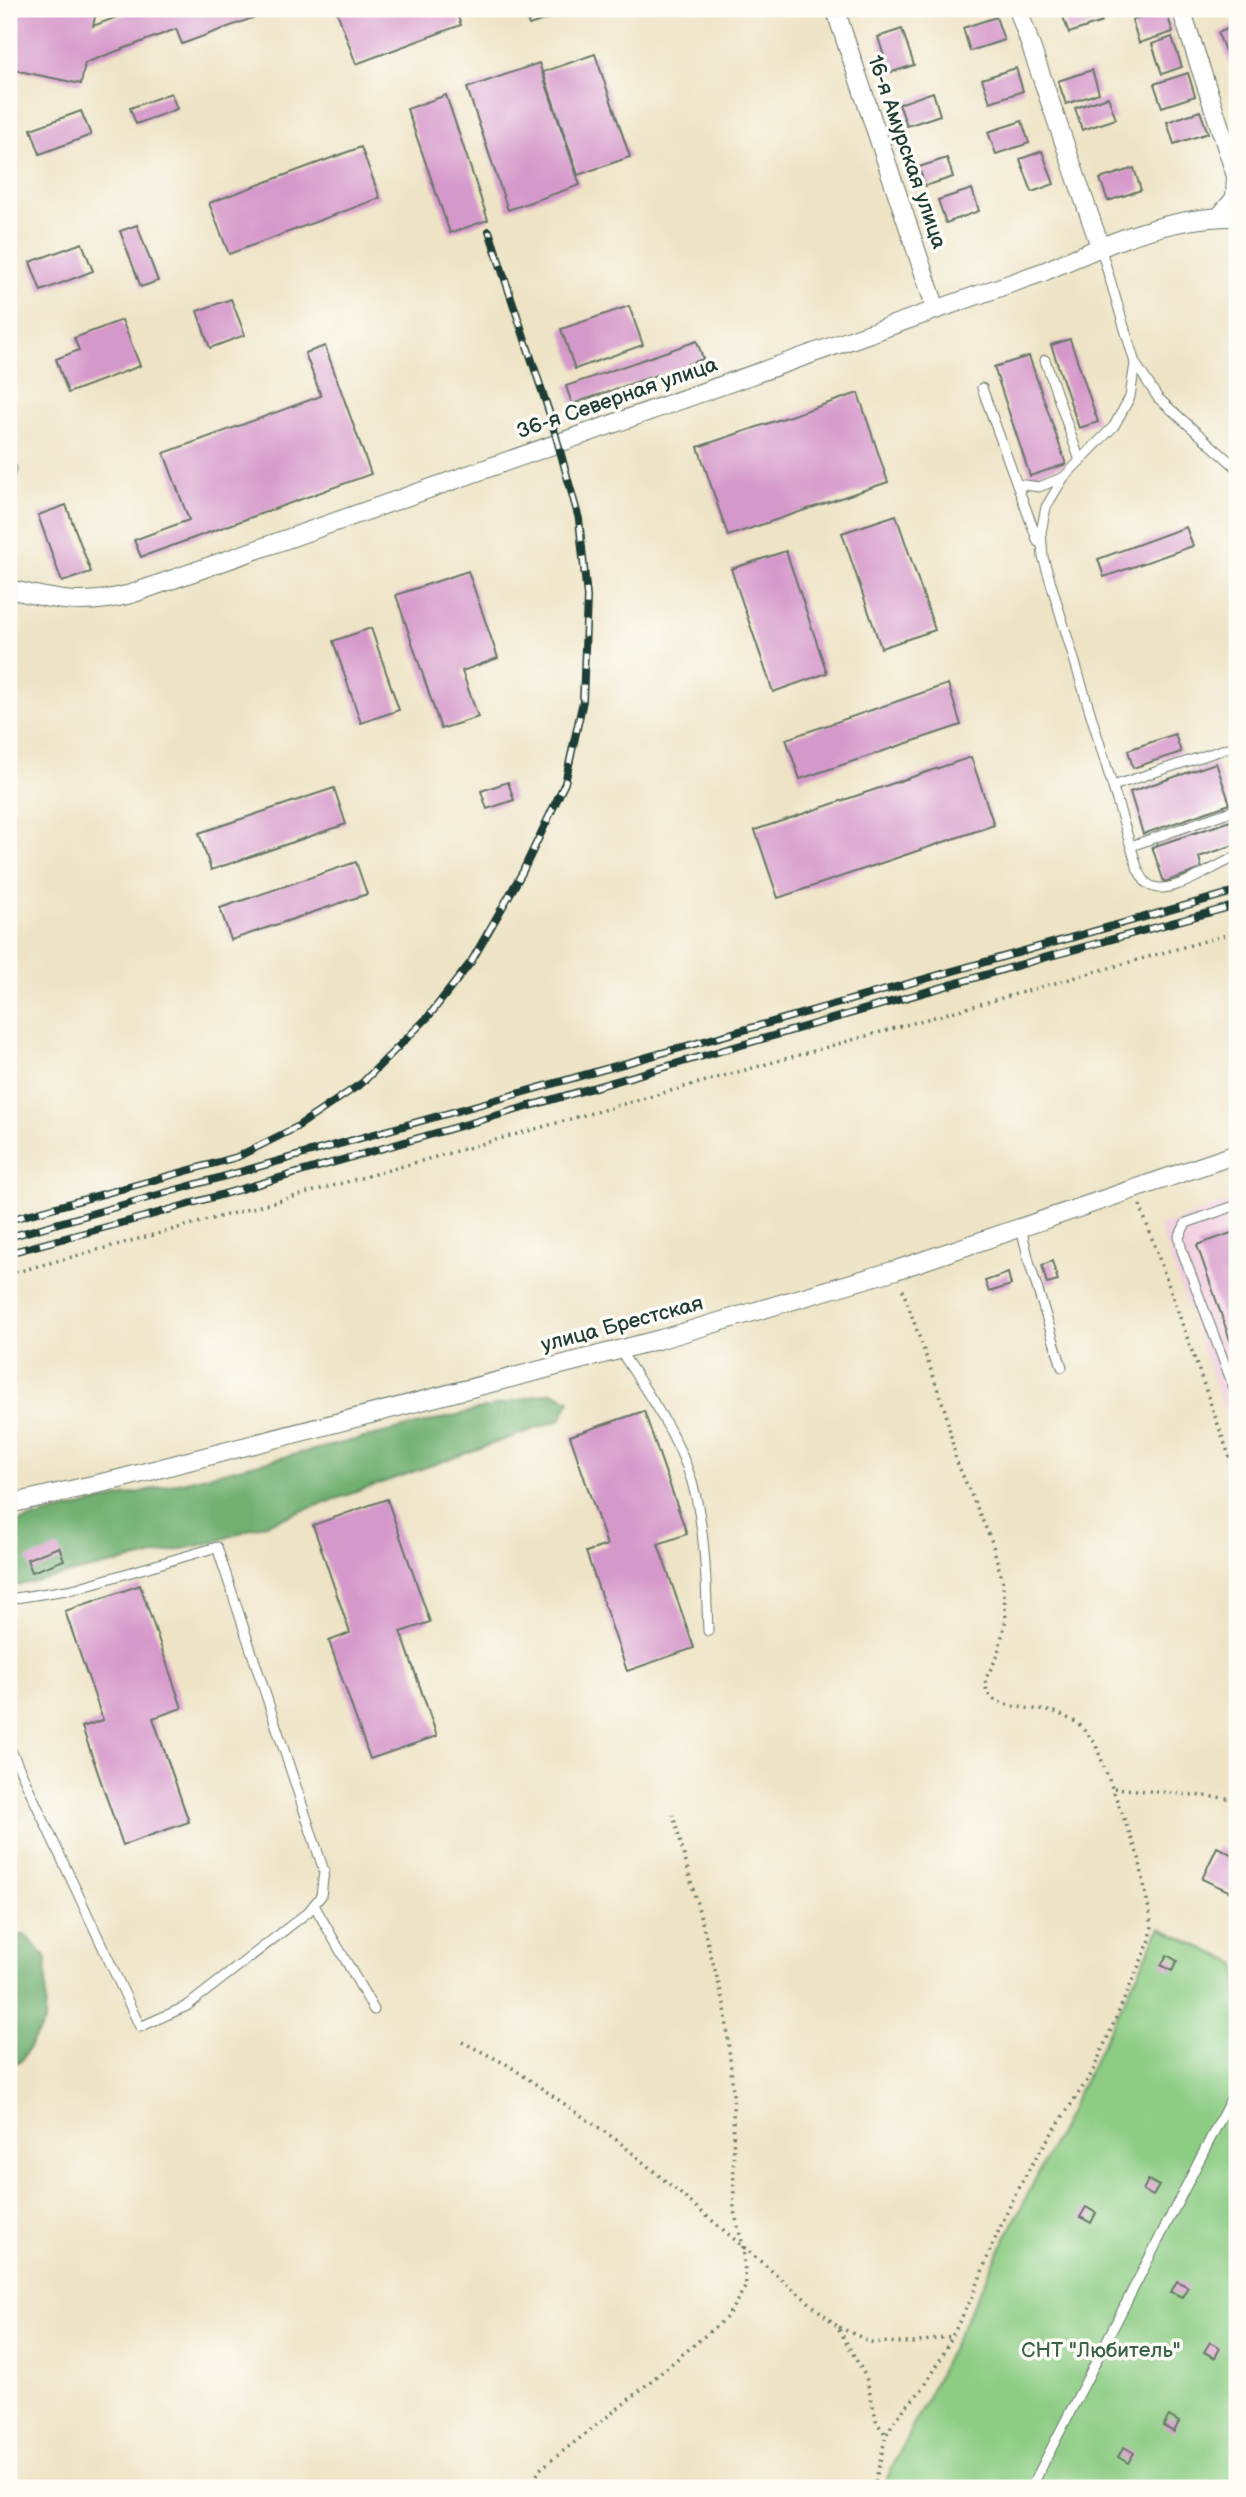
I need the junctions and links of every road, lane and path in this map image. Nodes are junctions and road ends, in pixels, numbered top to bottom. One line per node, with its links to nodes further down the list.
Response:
1 (835, 9): 6 (street, 16-я Амурская улица)
2 (1018, 9): 5 (street)
3 (1181, 9): 4 (street)
4 (1228, 217): 5 (street, 36-я Северная улица)
5 (1101, 246): 6 (street, 36-я Северная улица); 8 (lane)
6 (936, 309): 15 (street, 36-я Северная улица)
7 (1045, 360): 10 (lane)
8 (1135, 363): 10 (lane); 11 (lane)
9 (982, 388): 13 (lane)
10 (1080, 461): 12 (lane)
11 (1237, 468)
12 (1064, 477): 13 (lane); 14 (lane)
13 (1017, 484): 14 (lane)
14 (1044, 557): 17 (lane)
15 (9, 589)
16 (1237, 745): 17 (lane)
17 (1113, 786): 19 (lane)
18 (1237, 809): 19 (lane)
19 (1131, 846): 20 (lane)
20 (1237, 857)
21 (1237, 932): 27 (path)
22 (1236, 1159): 23 (street, улица Брестская)
23 (1135, 1189): 25 (street, улица Брестская); 31 (path)
24 (1237, 1205): 30 (lane)
25 (1021, 1228): 26 (street, улица Брестская); 29 (lane)
26 (896, 1270): 28 (street, улица Брестская); 36 (path)
27 (9, 1274)
28 (620, 1350): 32 (street, улица Брестская); 34 (lane)
29 (1062, 1367)
30 (1237, 1396)
31 (1237, 1478)
32 (9, 1504)
33 (9, 1599): 39 (lane)
34 (708, 1631)
35 (9, 1746): 39 (lane)
36 (1114, 1788): 37 (path); 45 (path)
37 (1237, 1799)
38 (673, 1815): 43 (path)
39 (314, 1905): 40 (lane)
40 (374, 2010)
41 (462, 2042): 43 (path)
42 (1237, 2087): 49 (lane)
43 (743, 2246): 44 (path); 47 (path)
44 (837, 2326): 45 (path); 46 (path)
45 (953, 2336): 46 (path)
46 (886, 2435): 48 (path)
47 (532, 2488)
48 (874, 2488)
49 (1031, 2488)

